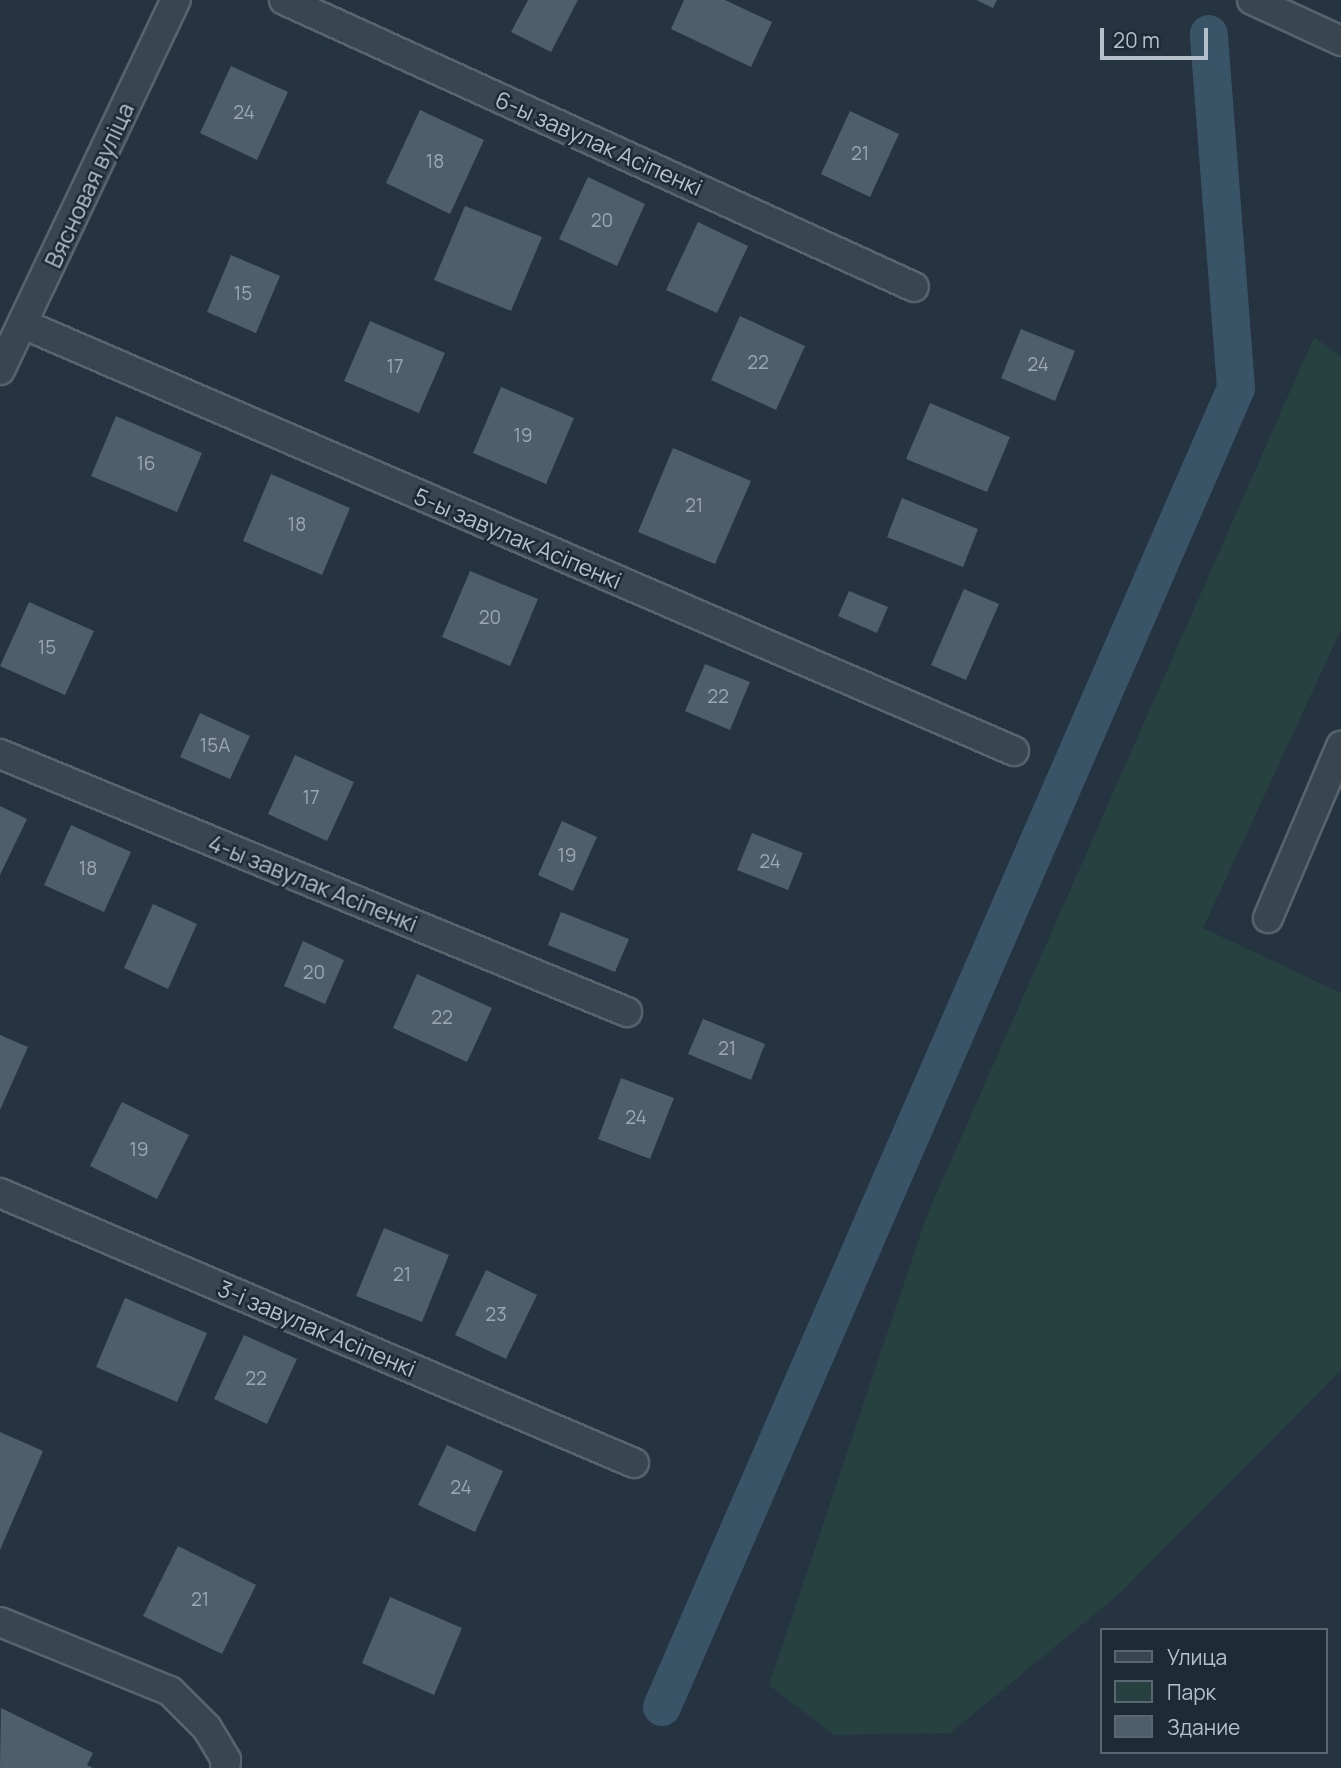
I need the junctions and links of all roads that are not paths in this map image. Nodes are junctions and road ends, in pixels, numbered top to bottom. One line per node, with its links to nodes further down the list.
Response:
1 (284, 0): 5 (street, 6-ы завулак Асіпенкі)
2 (1252, 0): 4 (street)
3 (168, 3): 6 (street, Вясновая вуліца)
4 (1341, 41)
5 (915, 287)
6 (23, 324): 7 (street, Вясновая вуліца); 9 (street, 5-ы завулак Асіпенкі)
7 (2, 361)
8 (1341, 746): 11 (street)
9 (1014, 751)
10 (0, 754): 12 (street, 4-ы завулак Асіпенкі)
11 (1268, 918)
12 (627, 1012)
13 (0, 1192): 14 (street, 3-і завулак Асіпенкі)
14 (635, 1463)
15 (0, 1622): 16 (street)
16 (225, 1768)

